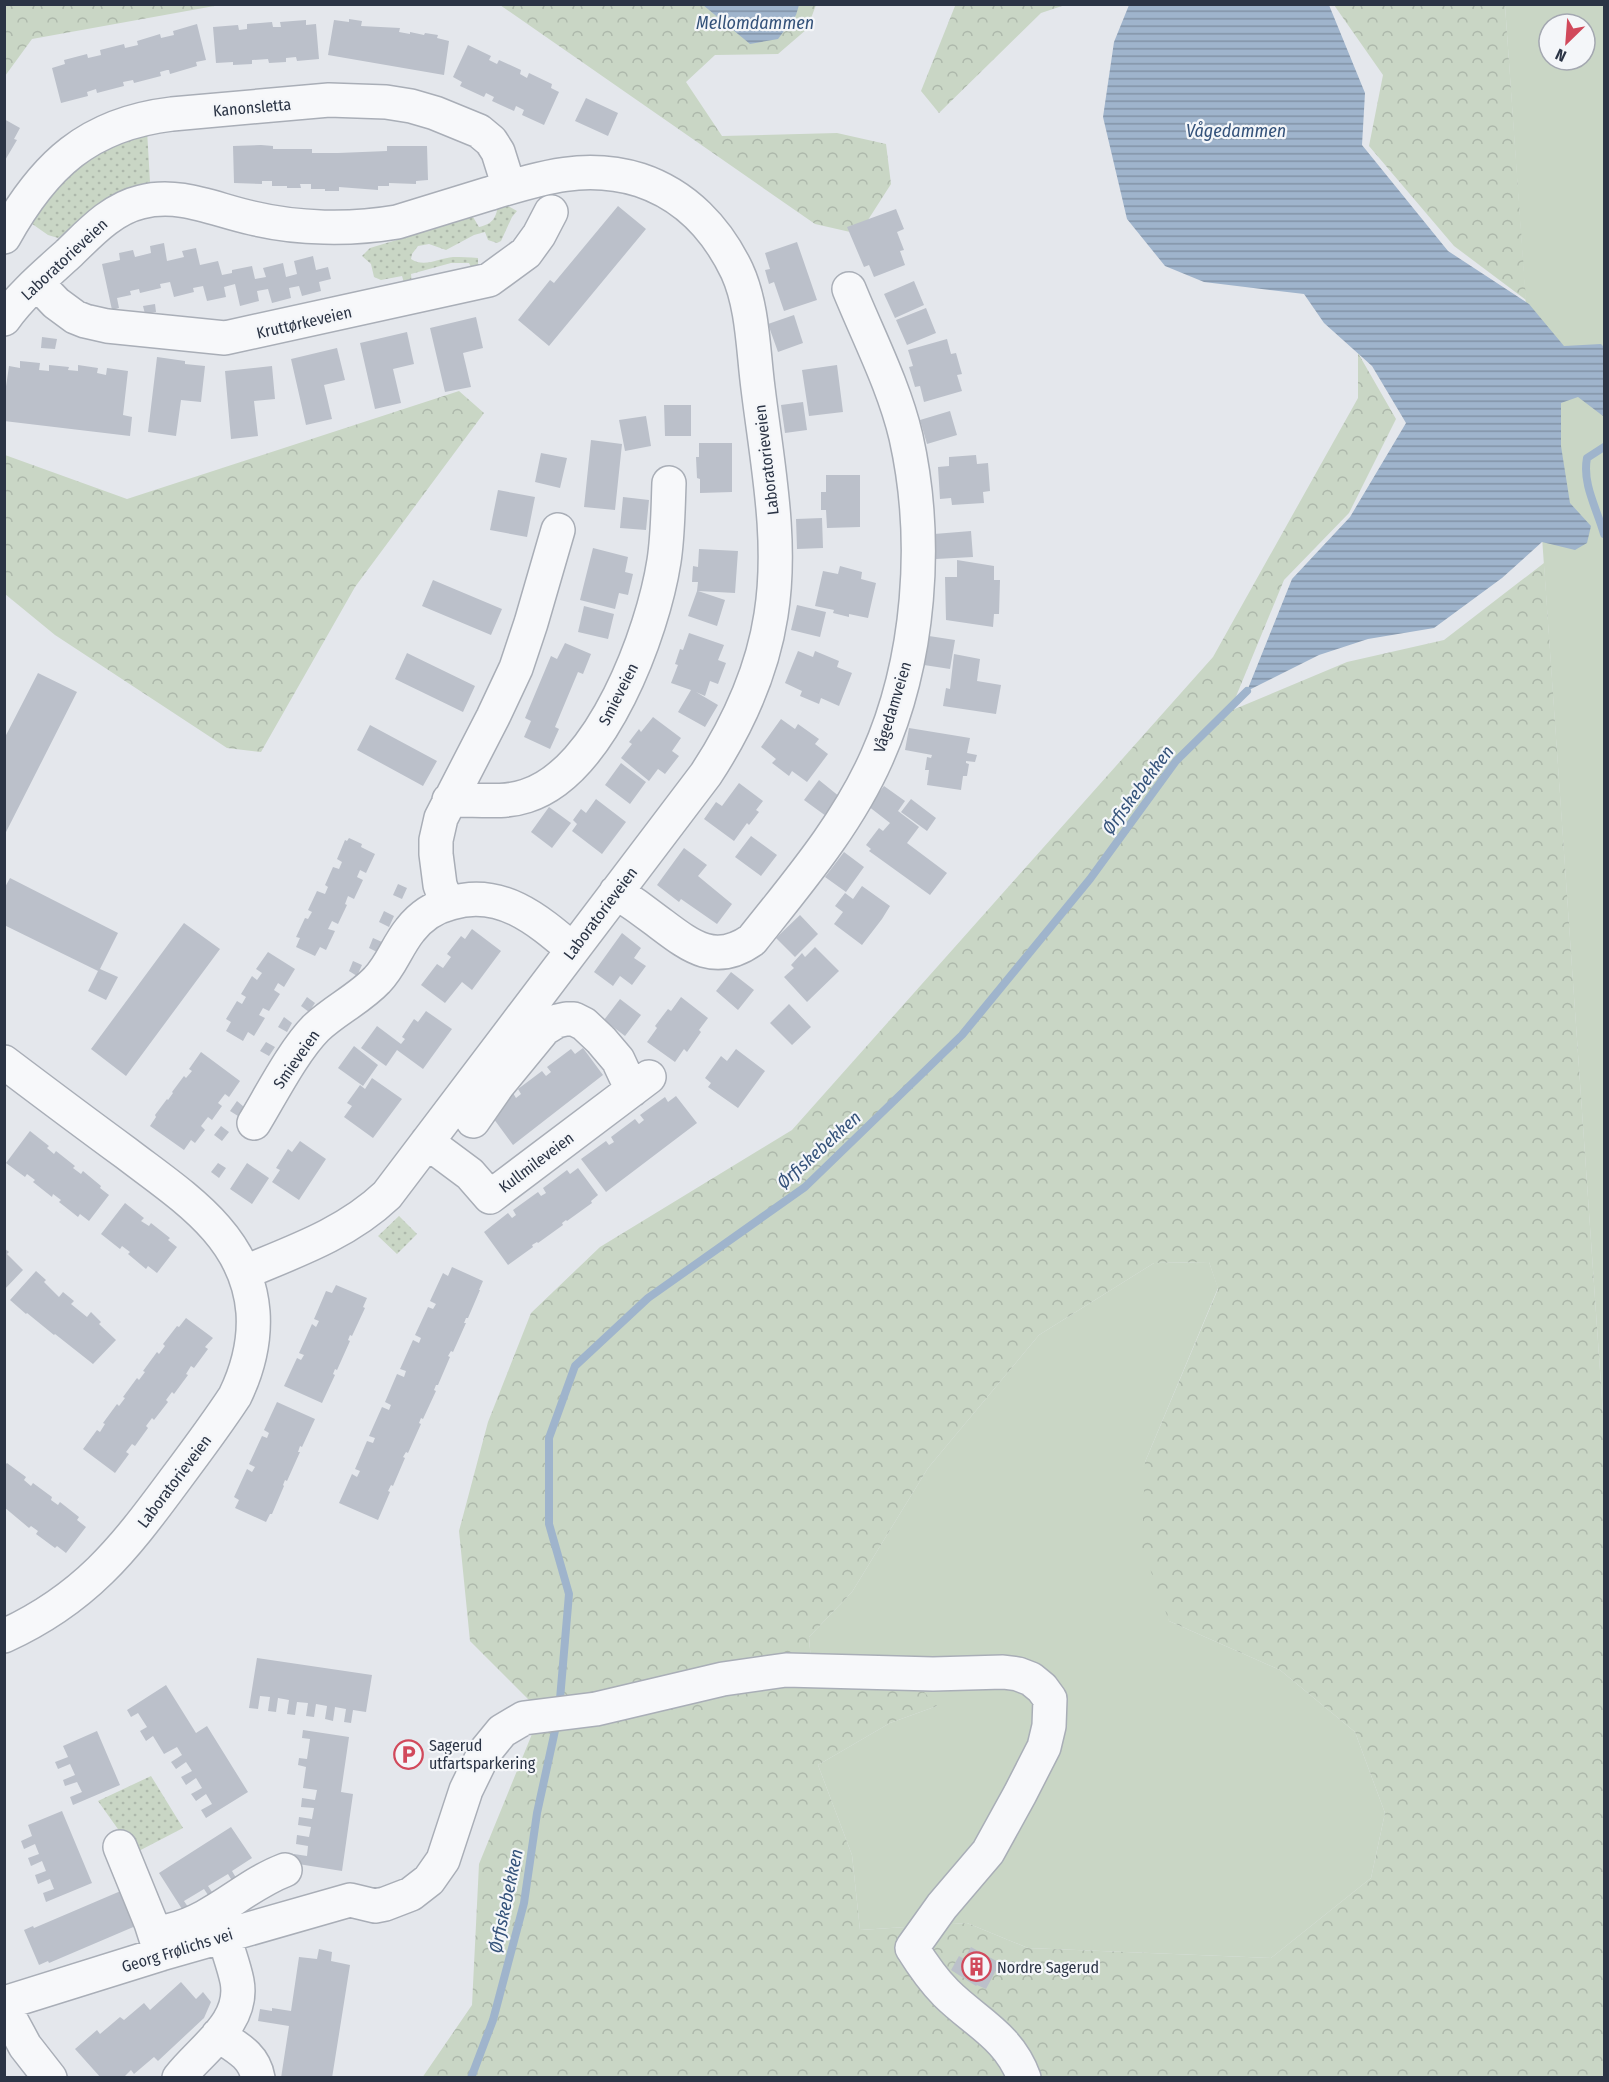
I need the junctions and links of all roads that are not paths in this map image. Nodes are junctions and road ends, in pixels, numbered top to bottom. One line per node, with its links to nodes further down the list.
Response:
1 (509, 187): 3 (street, Kanonsletta); 4 (street, Laboratorieveien); 10 (street, Laboratorieveien)
2 (551, 212): 4 (street, Kruttørkeveien)
3 (4, 237)
4 (37, 283): 6 (street, Laboratorieveien)
5 (849, 289): 10 (street, Vågedamveien)
6 (4, 319)
7 (669, 483): 9 (street, Smieveien)
8 (558, 530): 9 (street)
9 (449, 800): 11 (street)
10 (616, 892): 12 (street, Laboratorieveien)
11 (447, 904): 12 (street, Smieveien); 15 (street, Smieveien)
12 (572, 950): 16 (street, Laboratorieveien)
13 (4, 1062): 17 (street, Laboratorieveien)
14 (473, 1121): 16 (street, Kullmileveien)
15 (254, 1123)
16 (427, 1142): 17 (street, Laboratorieveien)
17 (245, 1272): 18 (street, Laboratorieveien)
18 (4, 1636)
19 (120, 1846): 22 (street)
20 (285, 1870): 22 (street)
21 (224, 1936): 22 (street, Georg Frølichs vei); 24 (street); 28 (street, Georg Frølichs vei)
22 (166, 1942): 23 (street, Georg Frølichs vei)
23 (4, 2005): 25 (street)
24 (218, 2035): 26 (street); 27 (street)
25 (51, 2078)
26 (179, 2078)
27 (258, 2078)
28 (1024, 2078)

